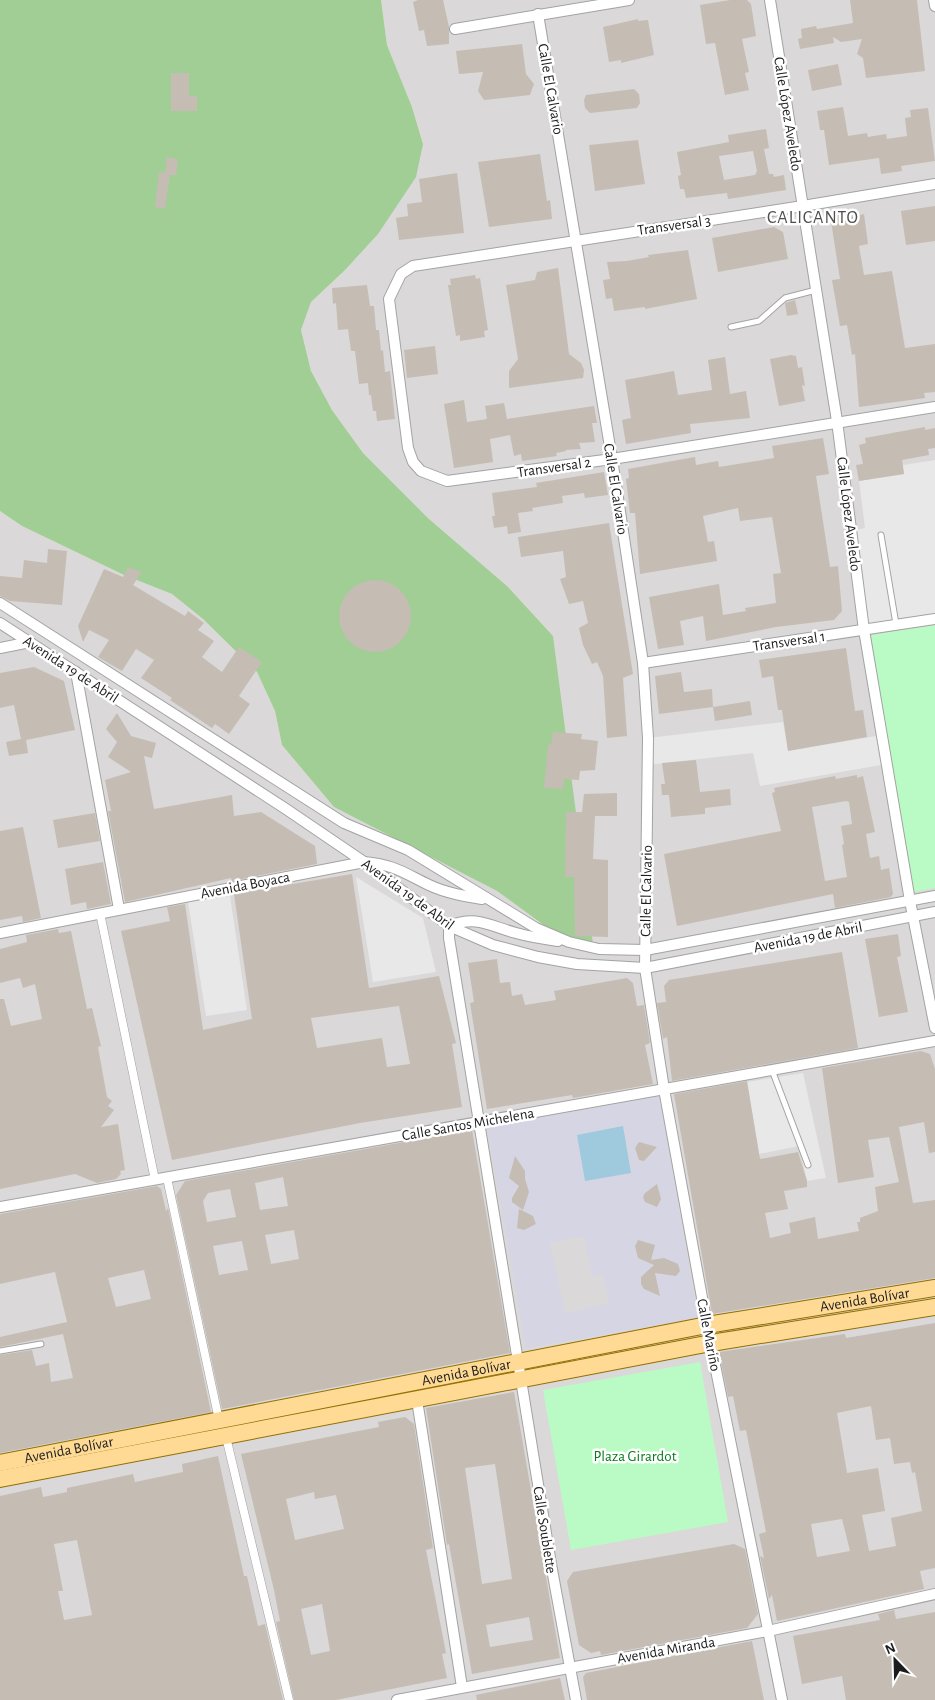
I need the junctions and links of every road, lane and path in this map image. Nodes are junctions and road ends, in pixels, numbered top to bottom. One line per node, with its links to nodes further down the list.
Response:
1 (629, 0): 5 (street)
2 (770, 0): 8 (street, Calle López Aveledo)
3 (934, 0): 4 (street)
4 (935, 6)
5 (538, 14): 6 (street); 9 (street, Calle El Calvario)
6 (455, 29)
7 (935, 184): 8 (street, Transversal 3)
8 (803, 206): 9 (street, Transversal 3); 11 (street, Calle López Aveledo)
9 (577, 239): 10 (street, Transversal 3); 15 (street, Calle El Calvario)
10 (413, 266): 15 (street, Transversal 2)
11 (816, 290): 12 (lane); 14 (street, Calle López Aveledo)
12 (731, 327)
13 (935, 407): 14 (street, Transversal 2)
14 (837, 421): 15 (street, Transversal 2); 21 (street, Calle López Aveledo)
15 (612, 459): 24 (street, Calle El Calvario)
16 (881, 535): 20 (lane)
17 (0, 603): 28 (street, Avenida 19 de Abril)
18 (935, 619): 20 (street, Transversal 1)
19 (0, 624): 22 (street, Avenida 19 de Abril)
20 (896, 625): 21 (street, Transversal 1)
21 (864, 630): 24 (street, Transversal 1); 29 (street, Calle López Aveledo)
22 (30, 642): 23 (street); 25 (street, Avenida 19 de Abril)
23 (0, 648)
24 (643, 663): 37 (street, Calle El Calvario)
25 (76, 672): 26 (street, Avenida 19 de Abril); 30 (street)
26 (364, 862): 28 (street, Avenida Boyaca); 30 (street, Avenida Boyaca); 34 (street, Avenida 19 de Abril)
27 (935, 896): 29 (street, Avenida 19 de Abril)
28 (486, 899): 36 (street, Avenida 19 de Abril)
29 (910, 901): 33 (street, Calle López Aveledo); 37 (street, Avenida 19 de Abril)
30 (119, 909): 32 (street, Avenida Boyaca)
31 (935, 912): 33 (street, Avenida 19 de Abril)
32 (100, 913): 35 (street, Avenida Boyaca); 46 (street)
33 (914, 917): 38 (street, Avenida 19 de Abril); 39 (street, Calle López Aveledo)
34 (449, 926): 36 (street); 38 (street, Avenida 19 de Abril); 43 (street, Calle Soublette)
35 (0, 932)
36 (569, 942): 37 (street, Avenida 19 de Abril)
37 (645, 950): 38 (street, Calle El Calvario)
38 (645, 968): 42 (street, Calle Mariño)
39 (935, 1028)
40 (935, 1040): 41 (street, Calle Santos Michelena)
41 (772, 1070): 42 (street, Calle Santos Michelena); 44 (lane)
42 (664, 1089): 43 (street, Calle Santos Michelena); 50 (street, Calle Mariño)
43 (479, 1122): 45 (street, Calle Santos Michelena); 54 (street, Calle Soublette)
44 (808, 1166)
45 (167, 1178): 46 (street, Calle Santos Michelena); 57 (street)
46 (155, 1180): 47 (street, Calle Santos Michelena)
47 (0, 1207)
48 (935, 1288): 50 (main road, Avenida Bolívar)
49 (935, 1307): 51 (main road, Avenida Bolívar)
50 (707, 1325): 51 (street, Calle Mariño); 54 (main road, Avenida Bolívar)
51 (710, 1343): 55 (main road, Avenida Bolívar); 62 (street, Calle Mariño)
52 (41, 1344): 53 (lane)
53 (0, 1351)
54 (518, 1360): 55 (street, Calle Soublette); 57 (main road, Avenida Bolívar)
55 (521, 1379): 56 (main road, Avenida Bolívar); 63 (street, Calle Soublette)
56 (417, 1400): 58 (main road, Avenida Bolívar); 64 (street)
57 (219, 1420): 59 (main road, Avenida Bolívar)
58 (226, 1437): 60 (main road, Avenida Bolívar); 65 (street)
59 (0, 1463)
60 (0, 1479)
61 (935, 1594): 62 (street, Avenida Miranda)
62 (768, 1631): 63 (street, Avenida Miranda); 68 (street, Calle Mariño)
63 (570, 1667): 64 (street, Avenida Miranda); 67 (street, Calle Soublette)
64 (462, 1687): 66 (street, Avenida Miranda)
65 (289, 1700)
66 (397, 1700)
67 (576, 1700)
68 (782, 1700)

